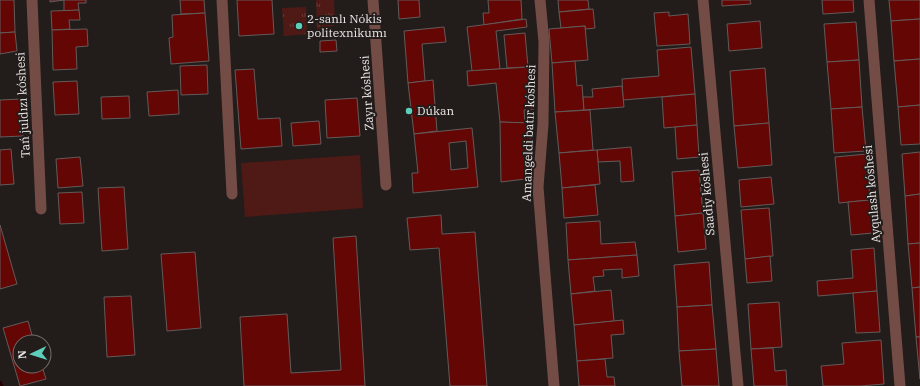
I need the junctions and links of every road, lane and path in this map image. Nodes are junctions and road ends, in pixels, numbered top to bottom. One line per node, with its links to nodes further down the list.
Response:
1 (32, 0): 9 (street, Tań juldızı kóshesi)
2 (222, 0): 8 (street)
3 (373, 0): 7 (street, Zayır kóshesi)
4 (540, 0): 10 (street, Amangeldi batır kóshesi)
5 (703, 0): 11 (street, Saadiy kóshesi)
6 (869, 0): 12 (street, Ayqulash kóshesi)
7 (386, 185)
8 (232, 194)
9 (41, 209)
10 (554, 386)
11 (738, 386)
12 (900, 386)

